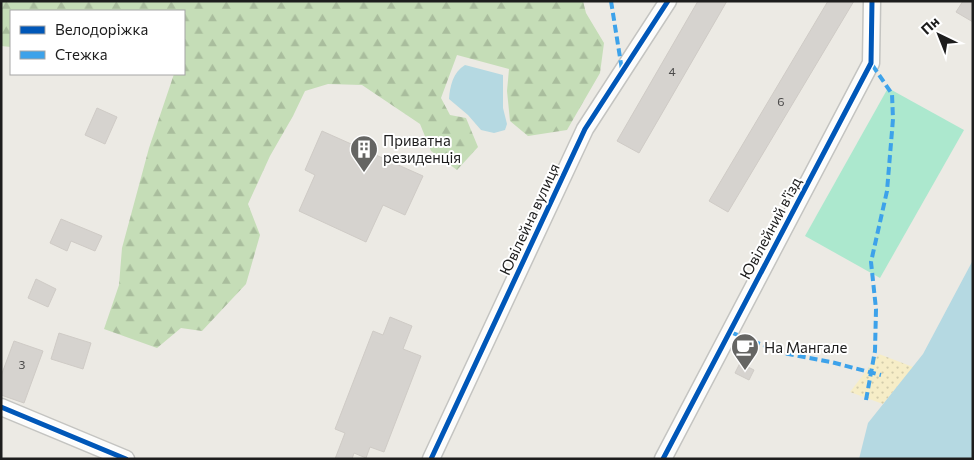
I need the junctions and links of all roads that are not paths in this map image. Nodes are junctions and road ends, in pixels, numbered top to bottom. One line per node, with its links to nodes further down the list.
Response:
1 (668, 1): 5 (street, Ювілейна вулиця)
2 (872, 1): 6 (street, Ювілейний в'їзд)
3 (1, 406): 4 (street)
4 (126, 459)
5 (431, 459)
6 (663, 459)

